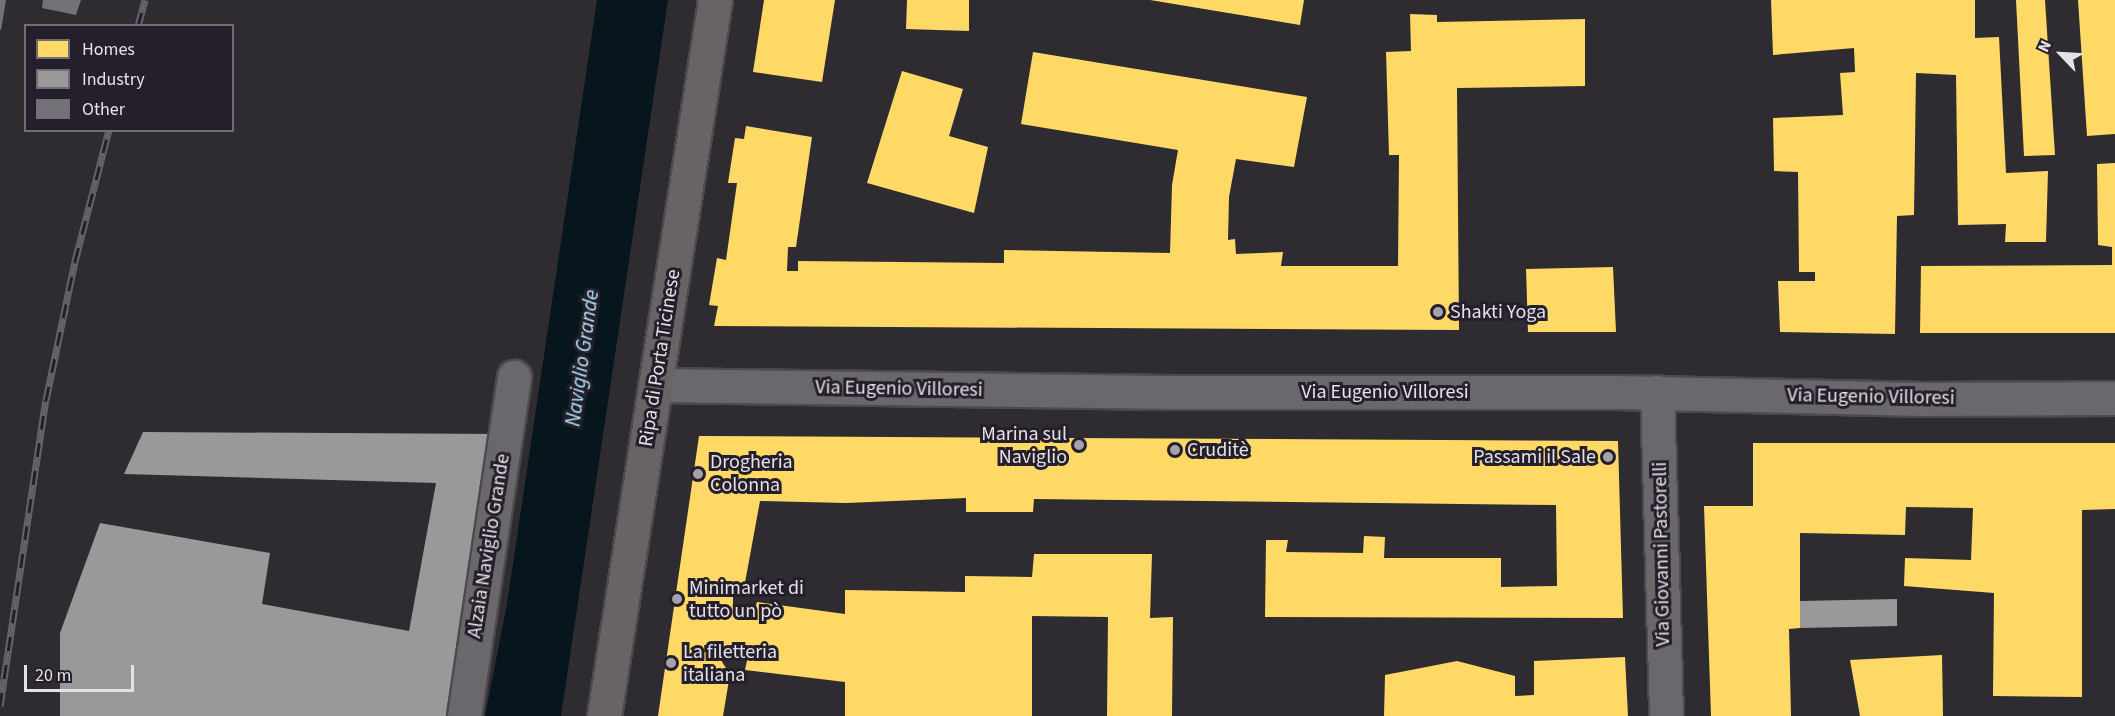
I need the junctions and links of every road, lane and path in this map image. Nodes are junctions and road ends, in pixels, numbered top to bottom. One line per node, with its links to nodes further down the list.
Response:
1 (715, 0): 3 (street, Ripa di Porta Ticinese)
2 (514, 376): 6 (street, Alzaia Naviglio Grande)
3 (656, 384): 4 (street, Via Eugenio Villoresi); 7 (street, Ripa di Porta Ticinese)
4 (1657, 392): 5 (street, Via Eugenio Villoresi); 8 (street, Via Giovanni Pastorelli)
5 (2115, 398)
6 (464, 716)
7 (604, 716)
8 (1666, 716)

